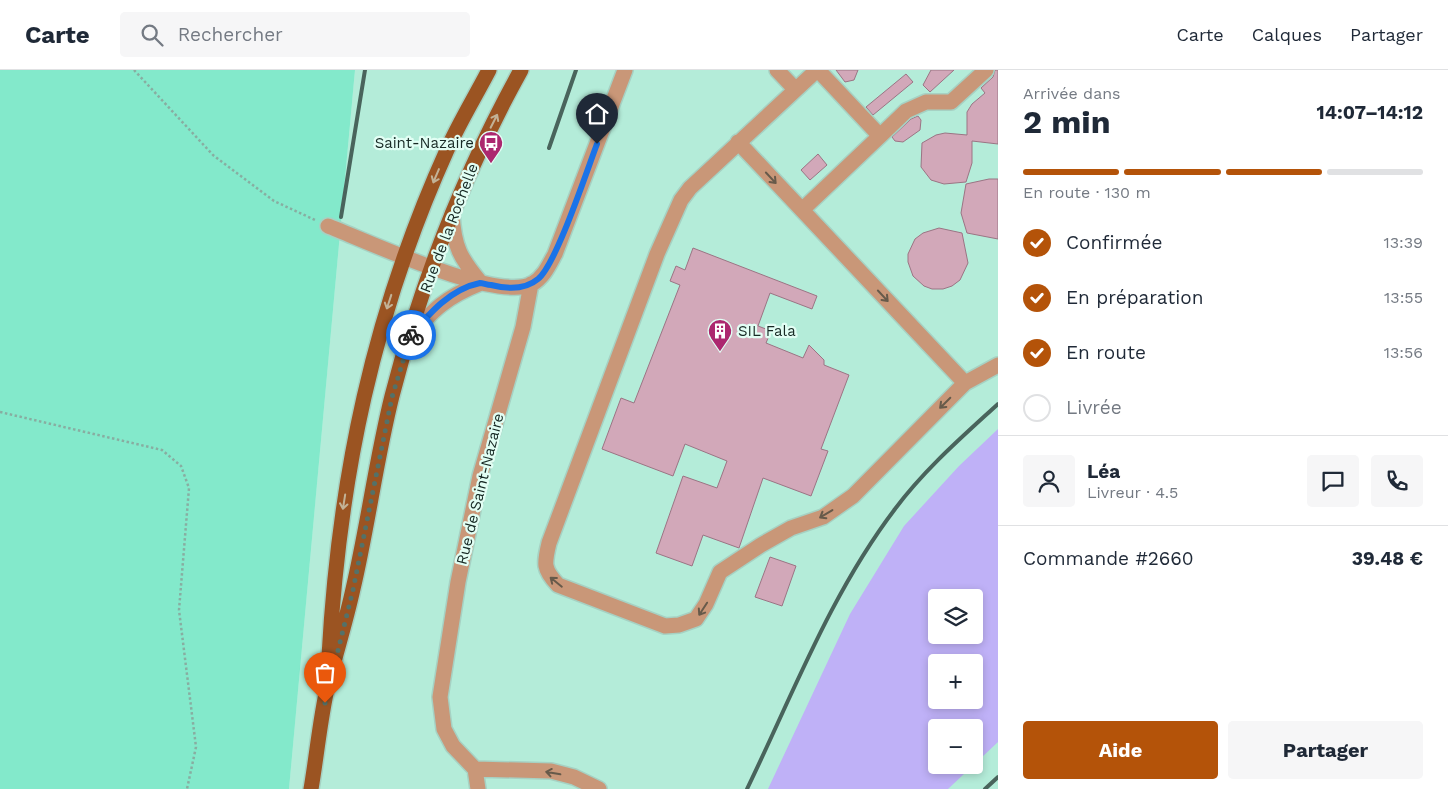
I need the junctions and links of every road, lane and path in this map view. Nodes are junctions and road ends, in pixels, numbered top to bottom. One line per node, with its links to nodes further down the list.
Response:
1 (134, 70): 13 (path)
2 (489, 70): 14 (main road, Rue de la Rochelle, one-way to 14)
3 (521, 70): 12 (main road, Rue de la Rochelle, one-way to 3)
4 (625, 70): 17 (street)
5 (777, 70): 8 (street)
6 (818, 70): 8 (street); 9 (street)
7 (986, 70): 9 (street)
8 (795, 89): 10 (street)
9 (880, 136): 11 (street)
10 (738, 142): 11 (street, one-way to 11); 20 (street, one-way to 10)
11 (802, 210): 20 (street, one-way to 20)
12 (452, 214): 15 (main road, Rue de la Rochelle); 16 (street)
13 (328, 226): 14 (street)
14 (405, 256): 15 (street); 22 (main road, Rue de la Rochelle, one-way to 22)
15 (431, 266): 16 (street); 18 (main road, Rue de la Rochelle)
16 (481, 283): 17 (street); 18 (street)
17 (531, 284): 23 (street, Rue de Saint-Nazaire)
18 (409, 337): 22 (main road, Rue de la Rochelle)
19 (998, 365): 20 (street)
20 (965, 383)
21 (0, 412): 24 (path)
22 (328, 686): 25 (main road, Rue de la Rochelle)
23 (475, 769): 26 (street); 27 (street, one-way to 23)
24 (187, 789)
25 (311, 789)
26 (478, 789)
27 (599, 789)

